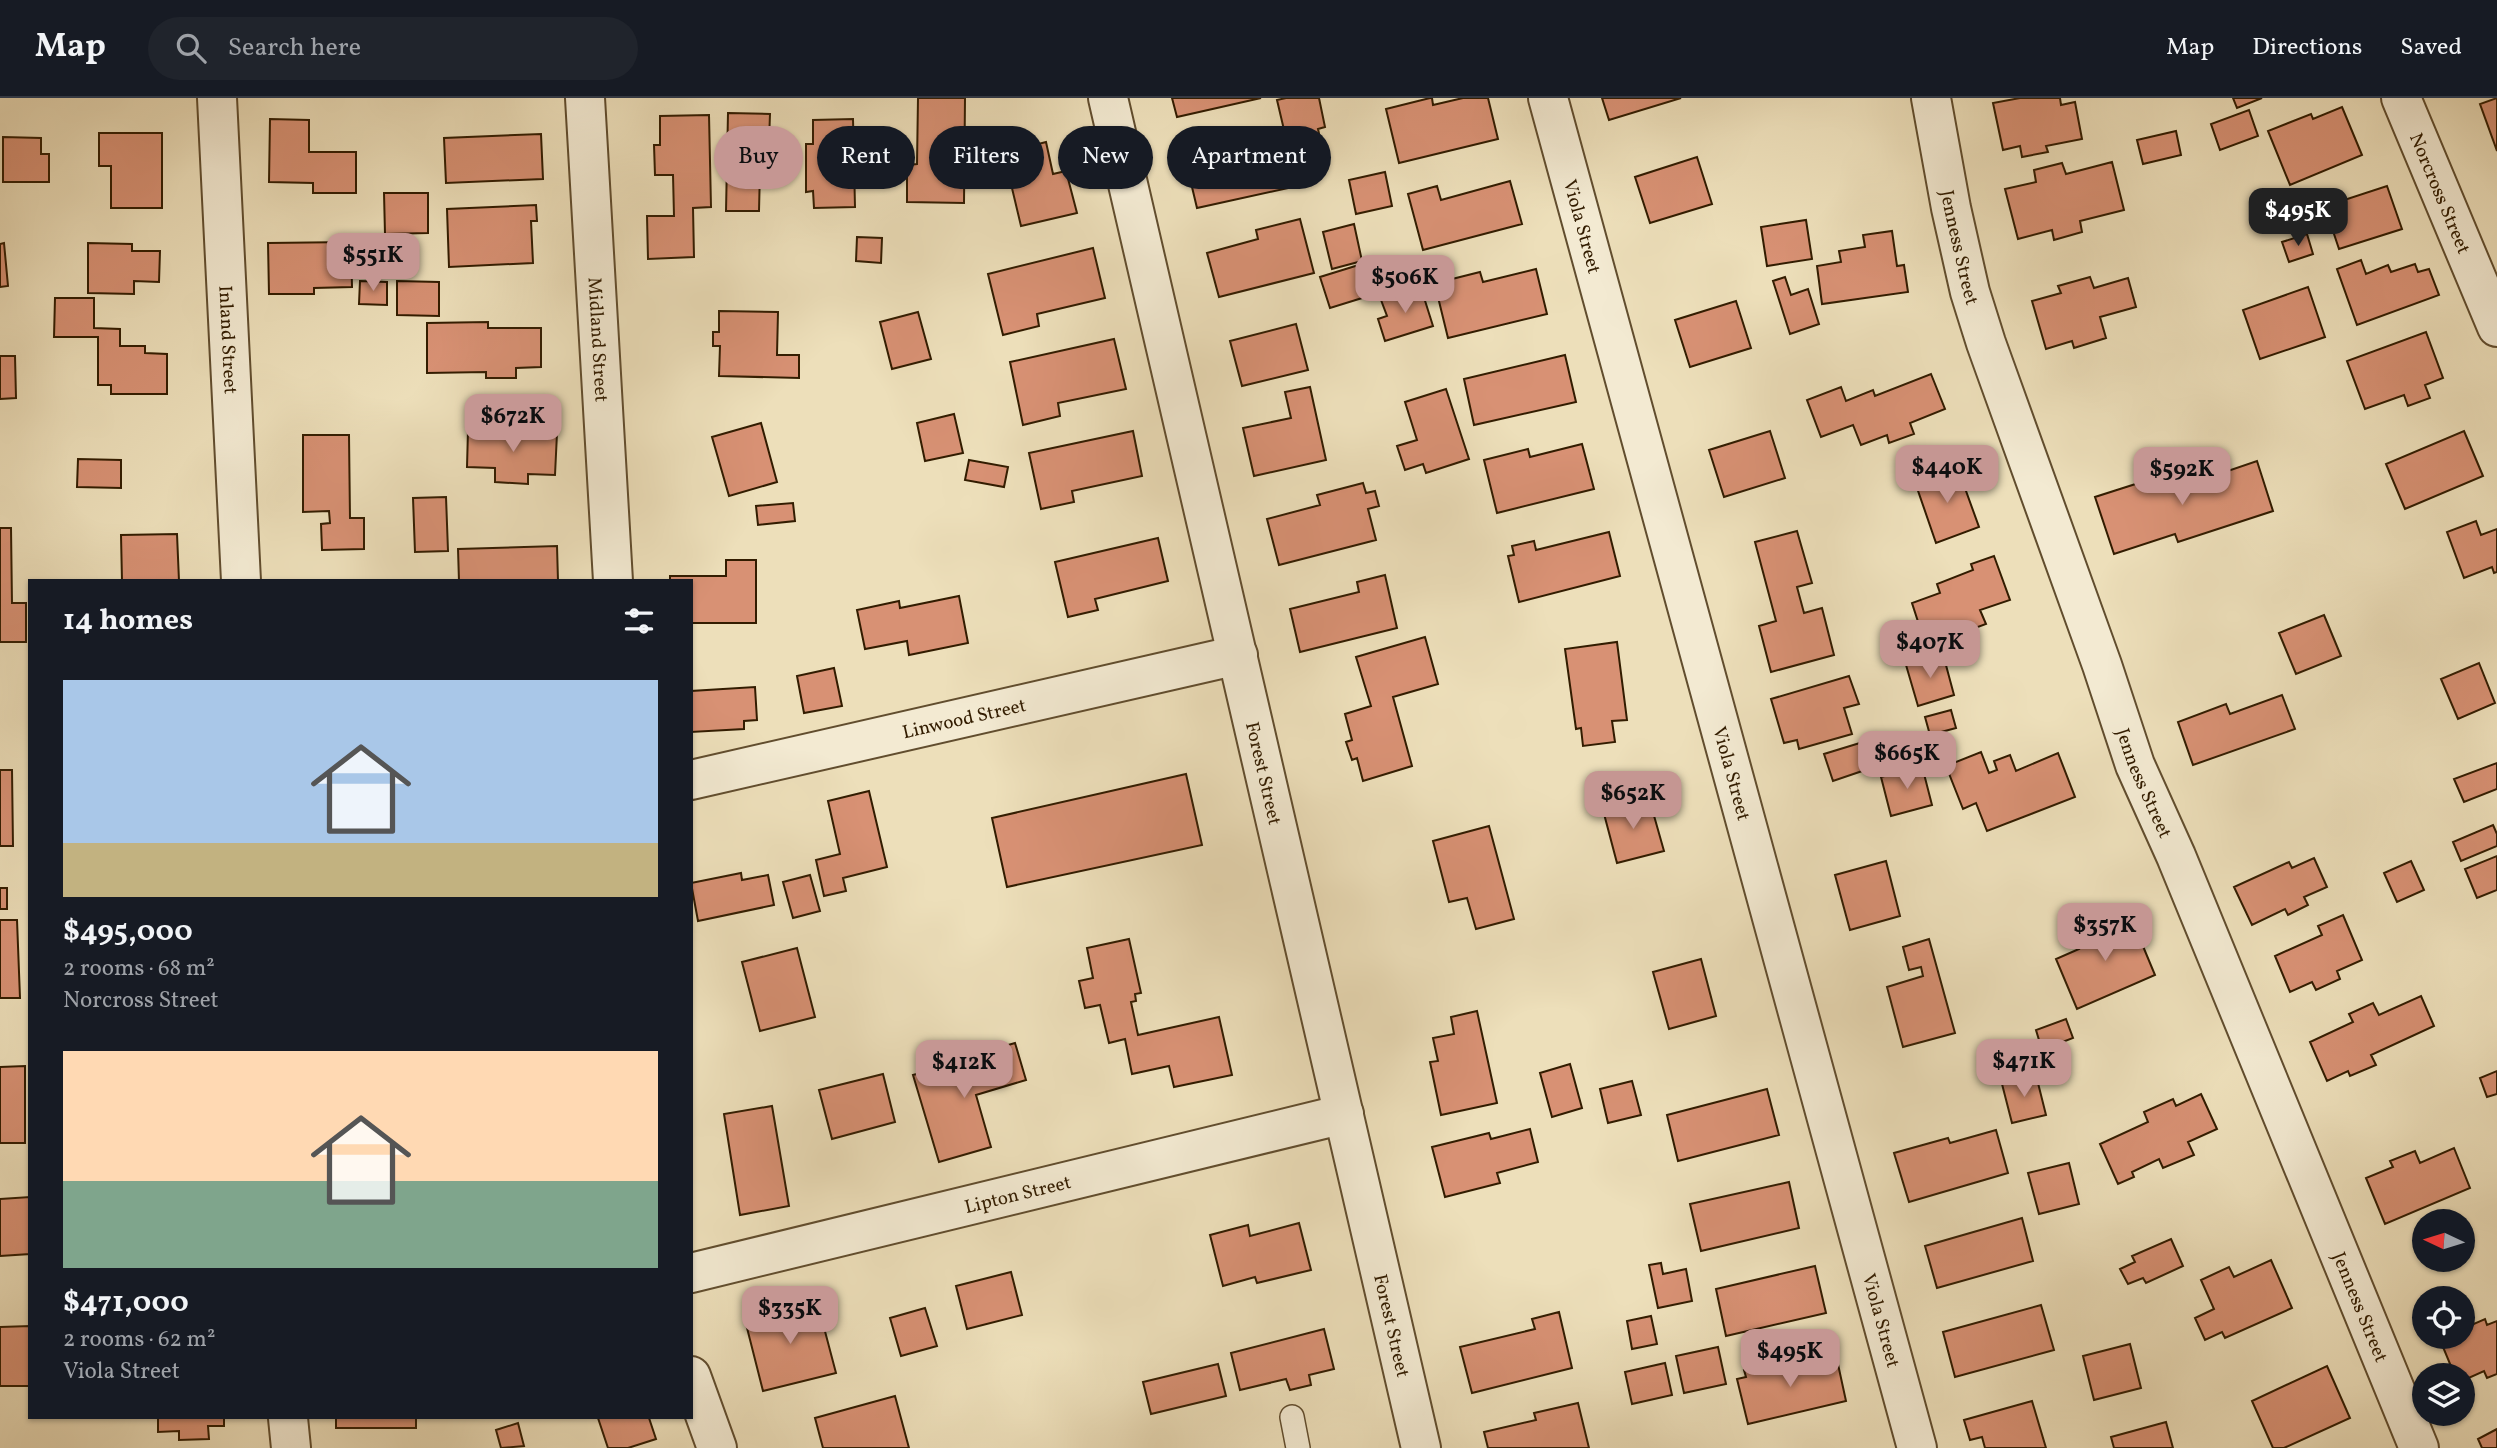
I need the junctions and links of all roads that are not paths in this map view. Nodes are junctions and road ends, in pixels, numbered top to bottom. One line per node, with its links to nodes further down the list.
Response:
1 (218, 98): 8 (street, Inland Street)
2 (586, 98): 9 (street, Midland Street)
3 (1108, 98): 10 (street, Forest Street)
4 (1548, 98): 21 (street, Viola Street)
5 (1931, 98): 22 (street, Jenness Street)
6 (2401, 98): 7 (street, Norcross Street)
7 (2497, 327)
8 (241, 579)
9 (613, 579)
10 (1238, 655): 11 (street, Linwood Street); 12 (street, Forest Street)
11 (693, 780)
12 (1344, 1114): 13 (street, Lipton Street); 20 (street, Forest Street)
13 (693, 1273)
14 (693, 1382): 18 (street)
15 (1292, 1417): 19 (lane)
16 (288, 1419): 17 (street)
17 (291, 1448)
18 (717, 1448)
19 (1298, 1448)
20 (1421, 1448)
21 (1917, 1448)
22 (2419, 1448)

